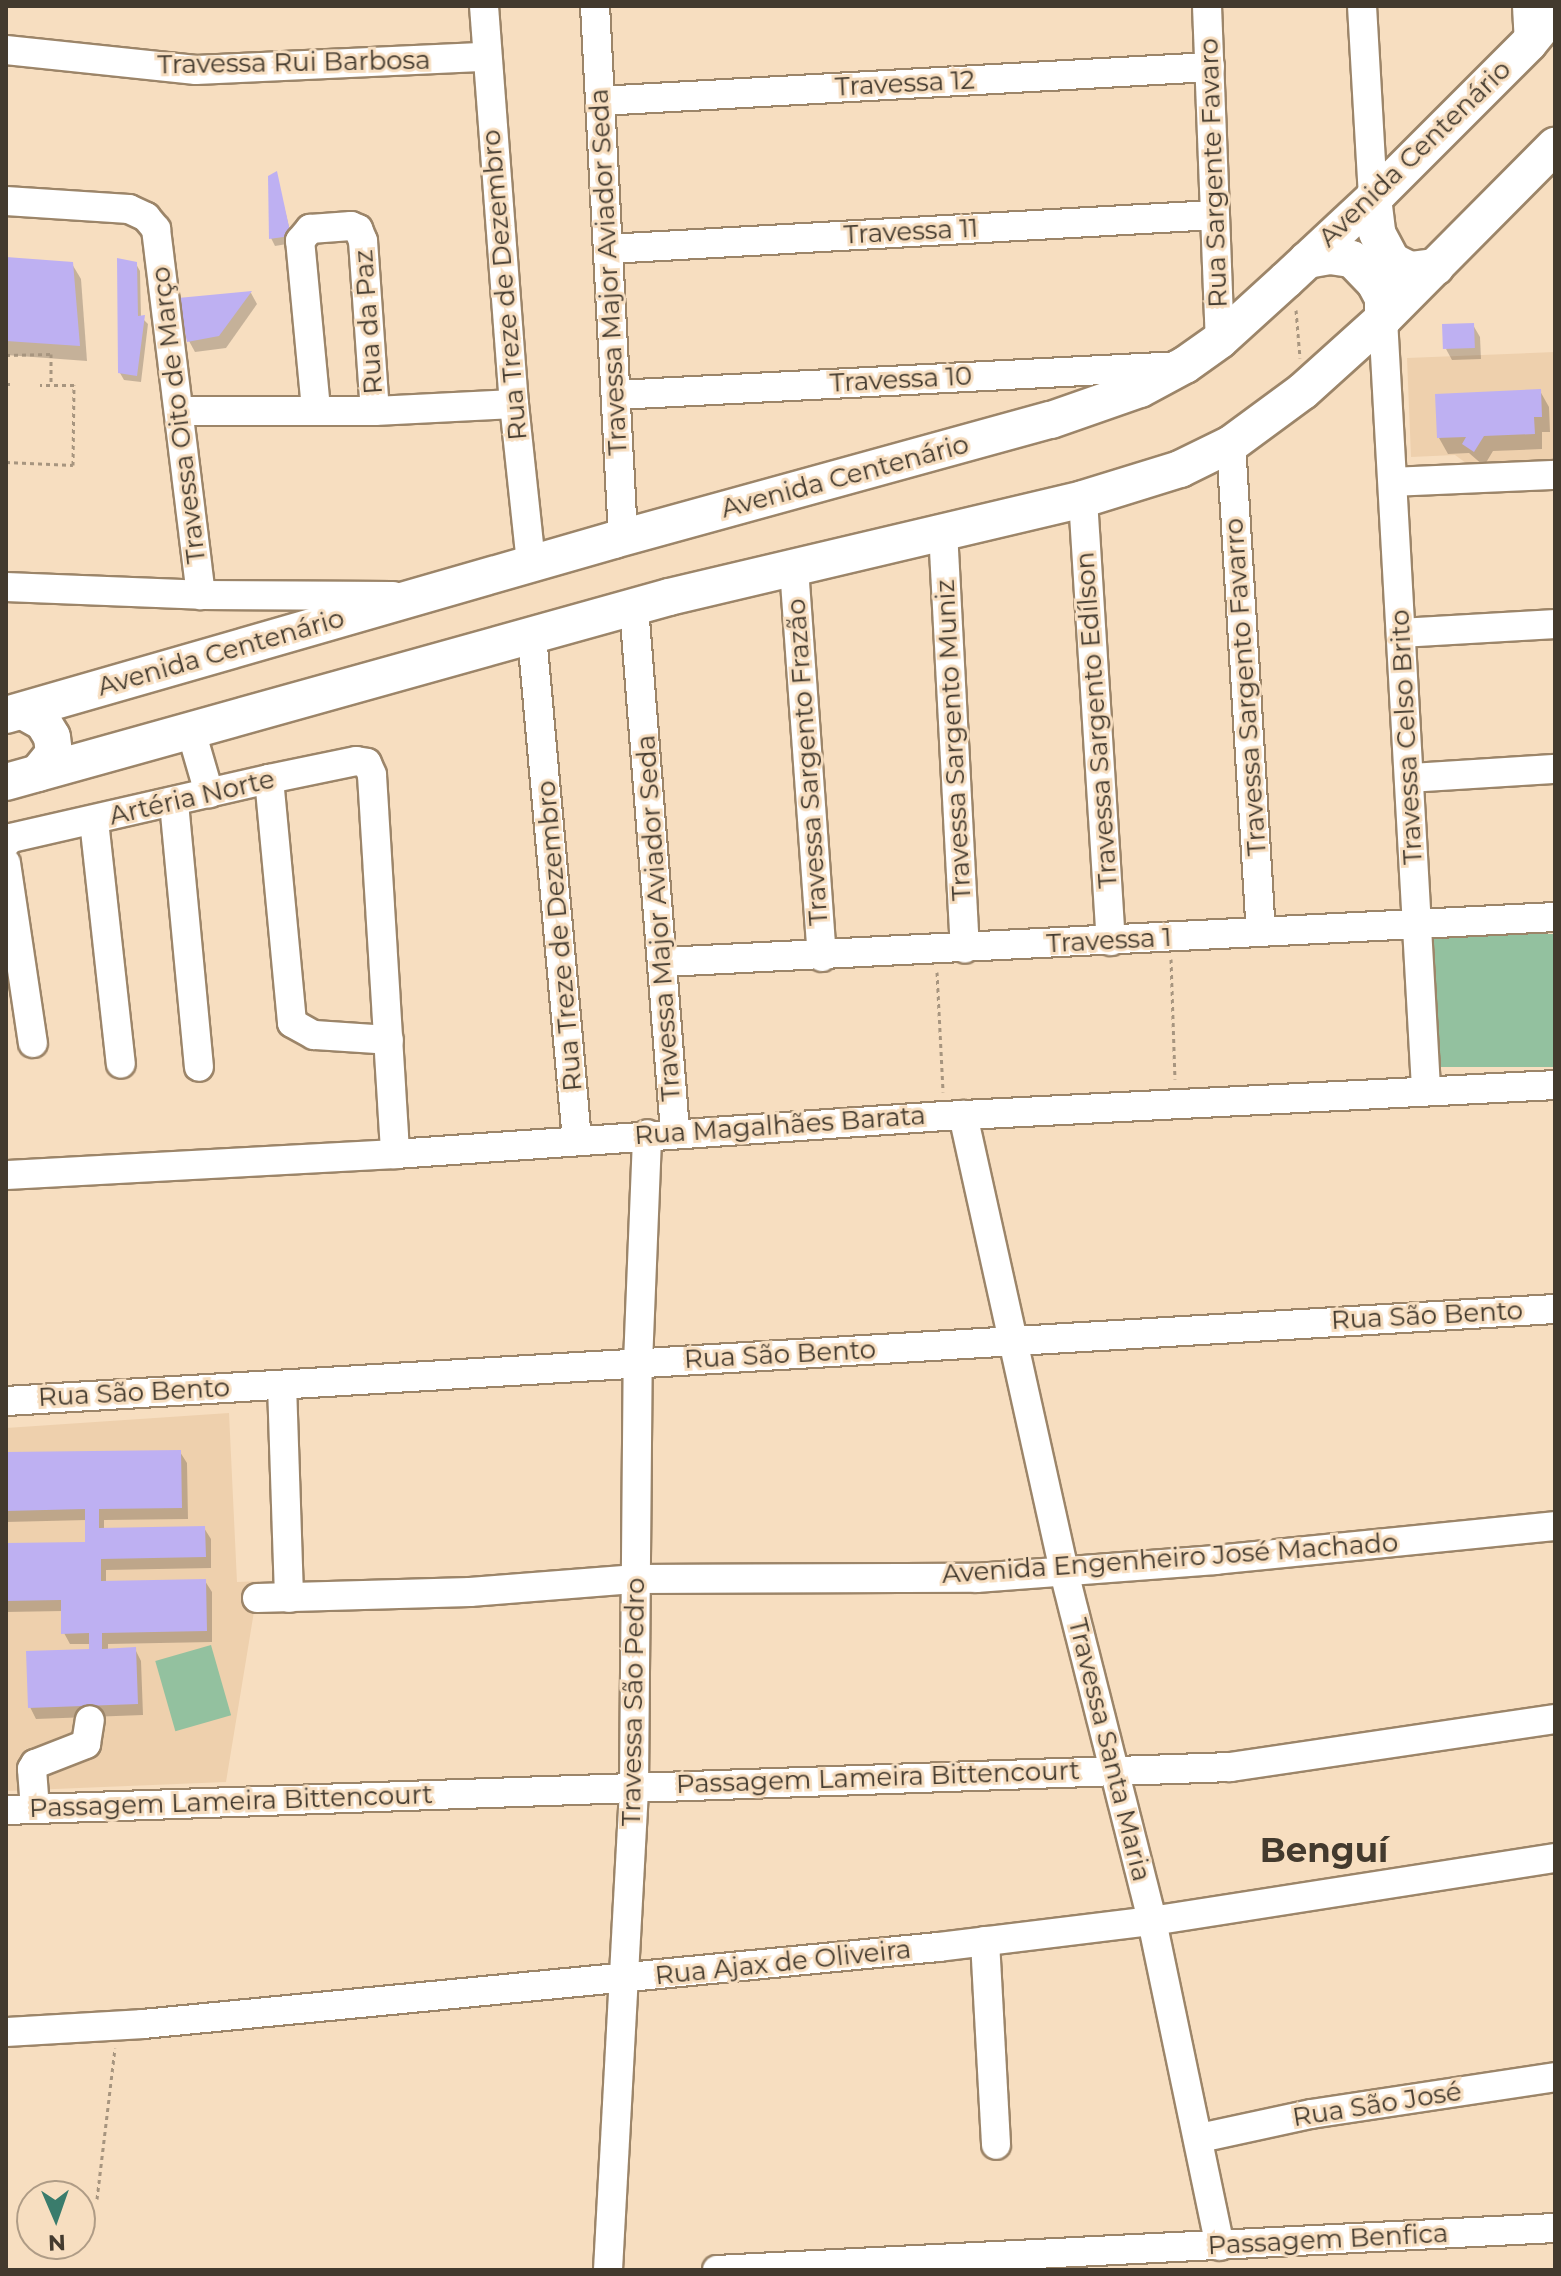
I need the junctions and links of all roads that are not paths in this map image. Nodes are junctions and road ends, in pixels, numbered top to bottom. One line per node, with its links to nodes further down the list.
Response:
1 (484, 6): 9 (street, Rua Treze de Dezembro)
2 (595, 6): 11 (street, Travessa Major Aviador Seda)
3 (1207, 6): 10 (street, Rua Sargente Favaro)
4 (1362, 6): 13 (street)
5 (1527, 6): 7 (street)
6 (1555, 11): 7 (main road, Avenida Centenário)
7 (1529, 43): 13 (main road, Avenida Centenário)
8 (6, 50): 9 (street, Travessa Rui Barbosa)
9 (486, 57): 25 (street, Rua Treze de Dezembro)
10 (1210, 67): 11 (street, Travessa 12); 15 (street, Rua Sargente Favaro)
11 (600, 101): 16 (street, Travessa Major Aviador Seda)
12 (1555, 146): 17 (main road)
13 (1373, 198): 17 (main road); 18 (main road, Avenida Centenário)
14 (6, 201): 27 (street, Travessa Oito de Março)
15 (1214, 215): 16 (street, Travessa 11); 20 (street, Rua Sargente Favaro)
16 (608, 249): 24 (street, Travessa Major Aviador Seda)
17 (1436, 267): 19 (main road)
18 (1296, 270): 19 (main road); 20 (main road, Avenida Centenário)
19 (1383, 319): 21 (main road); 23 (street, Travessa Celso Brito)
20 (1220, 340): 22 (main road, Avenida Centenário)
21 (1341, 357): 23 (street); 29 (main road)
22 (1185, 365): 24 (street, Travessa 10); 34 (main road, Avenida Centenário)
23 (1388, 385): 31 (street, Travessa Celso Brito)
24 (616, 395): 34 (street, Travessa Major Aviador Seda)
25 (514, 404): 28 (street); 35 (street, Rua Treze de Dezembro)
26 (316, 409): 27 (street); 28 (street); 28 (street, Rua da Paz)
27 (180, 411): 39 (street, Travessa Oito de Março)
28 (375, 411)
29 (1231, 444): 32 (main road); 61 (street, Travessa Sargento Favarro)
30 (1555, 475): 31 (street)
31 (1393, 482): 43 (street, Travessa Celso Brito)
32 (1083, 499): 33 (main road); 62 (street, Travessa Sargento Edílson)
33 (943, 531): 36 (main road); 63 (street, Travessa Sargento Muniz)
34 (623, 537): 35 (main road, Avenida Centenário)
35 (531, 564): 40 (main road, Avenida Centenário)
36 (794, 568): 41 (main road); 64 (street, Travessa Sargento Frazão)
37 (6, 587): 39 (street)
38 (291, 593): 39 (street); 40 (street); 44 (street)
39 (201, 595)
40 (414, 597): 44 (main road, Avenida Centenário)
41 (634, 607): 45 (main road); 65 (street, Travessa Major Aviador Seda)
42 (1555, 624): 43 (street)
43 (1401, 633): 52 (street, Travessa Celso Brito)
44 (282, 634): 46 (main road, Avenida Centenário)
45 (532, 636): 48 (main road); 75 (street, Rua Treze de Dezembro)
46 (73, 696): 47 (main road, Avenida Centenário); 49 (main road)
47 (15, 713): 51 (main road)
48 (191, 731): 49 (main road); 54 (street)
49 (95, 757): 51 (main road)
50 (1555, 769): 52 (street)
51 (22, 778)
52 (1410, 778): 60 (street, Travessa Celso Brito)
53 (269, 779): 54 (street, Artéria Norte); 66 (street); 66 (street, Artéria Norte)
54 (209, 793): 55 (street, Artéria Norte)
55 (174, 803): 56 (street, Artéria Norte); 69 (street)
56 (94, 821): 57 (street, Artéria Norte); 68 (street)
57 (6, 843)
58 (6, 863): 67 (street)
59 (1555, 917): 60 (street, Travessa 1)
60 (1418, 925): 61 (street, Travessa 1); 71 (street, Travessa Celso Brito)
61 (1261, 930): 62 (street, Travessa 1)
62 (1111, 941): 63 (street, Travessa 1)
63 (965, 948): 64 (street, Travessa 1)
64 (822, 957): 65 (street, Travessa 1)
65 (664, 962): 73 (street, Travessa Major Aviador Seda)
66 (389, 1040): 76 (street)
67 (33, 1043)
68 (121, 1064)
69 (199, 1067)
70 (1555, 1085): 71 (street, Rua Magalhães Barata)
71 (1426, 1089): 72 (street, Rua Magalhães Barata)
72 (953, 1115): 73 (street, Rua Magalhães Barata); 79 (street, Travessa Santa Maria)
73 (675, 1132): 74 (street, Rua Magalhães Barata)
74 (647, 1134): 75 (street, Rua Magalhães Barata); 80 (street, Travessa São Pedro)
75 (577, 1140): 76 (street, Rua Magalhães Barata)
76 (395, 1154): 77 (street, Rua Magalhães Barata)
77 (6, 1175)
78 (1555, 1309): 79 (street, Rua São Bento)
79 (1011, 1341): 80 (street, Rua São Bento); 84 (street, Travessa Santa Maria)
80 (638, 1363): 81 (street, Rua São Bento); 85 (street, Travessa São Pedro)
81 (282, 1385): 82 (street, Rua São Bento); 87 (street)
82 (6, 1401)
83 (1555, 1526): 84 (street, Avenida Engenheiro José Machado)
84 (1064, 1572): 85 (street, Avenida Engenheiro José Machado); 90 (street, Travessa Santa Maria)
85 (636, 1579): 87 (street, Avenida Engenheiro José Machado); 91 (street, Travessa São Pedro)
86 (257, 1598): 87 (street, Avenida Engenheiro José Machado)
87 (289, 1598)
88 (1555, 1719): 90 (street, Passagem Lameira Bittencourt)
89 (90, 1720): 92 (street)
90 (1115, 1769): 91 (street, Passagem Lameira Bittencourt); 95 (street, Travessa Santa Maria)
91 (634, 1787): 92 (street, Passagem Lameira Bittencourt); 97 (street, Travessa São Pedro)
92 (35, 1809): 93 (street, Passagem Lameira Bittencourt)
93 (6, 1810)
94 (1555, 1858): 95 (street, Rua Ajax de Oliveira)
95 (1152, 1921): 96 (street, Rua Ajax de Oliveira); 100 (street, Travessa Santa Maria)
96 (985, 1941): 97 (street, Rua Ajax de Oliveira); 101 (street)
97 (626, 1979): 98 (street, Rua Ajax de Oliveira); 105 (street, Travessa São Pedro)
98 (6, 2032)
99 (1555, 2077): 100 (street, Rua São José)
100 (1200, 2138): 103 (street, Travessa Santa Maria)
101 (996, 2145)
102 (1555, 2228): 103 (street, Passagem Benfica)
103 (1220, 2246): 104 (street, Passagem Benfica)
104 (1142, 2260): 106 (street, Passagem Benfica)
105 (608, 2270)
106 (717, 2270)

